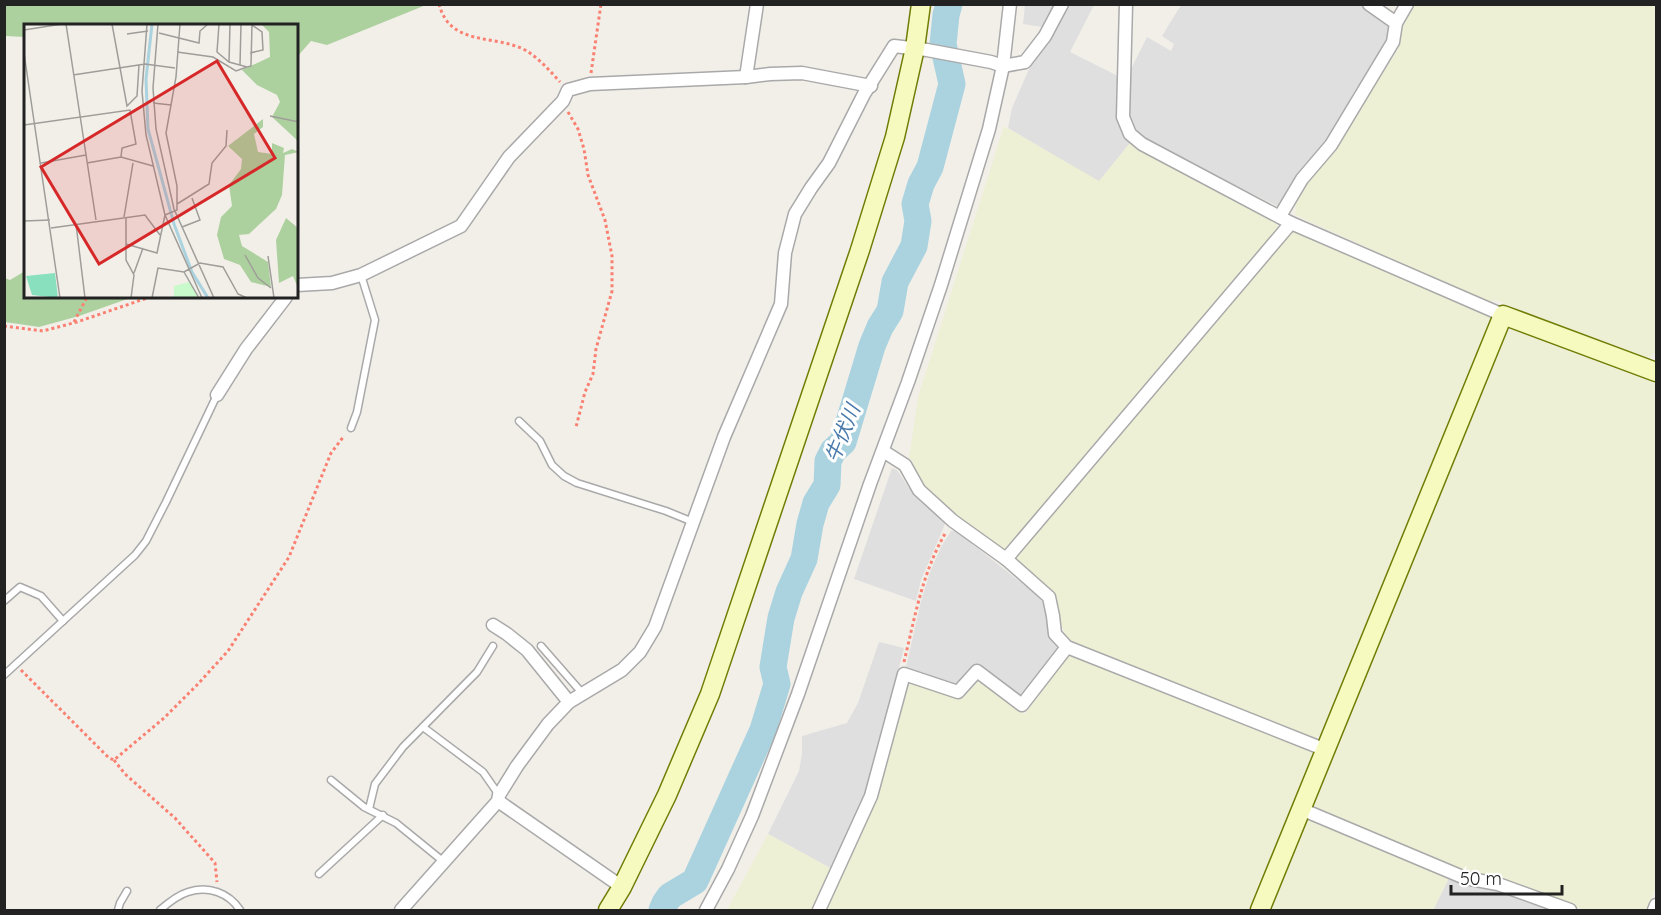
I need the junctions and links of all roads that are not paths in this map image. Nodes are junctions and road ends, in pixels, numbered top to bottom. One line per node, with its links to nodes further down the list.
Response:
1 (758, 4): 11 (street)
2 (921, 4): 9 (street)
3 (1010, 4): 10 (street)
4 (1062, 4): 10 (street)
5 (1125, 4): 13 (street)
6 (1369, 4): 8 (street)
7 (1407, 4): 8 (street)
8 (1396, 23): 13 (street)
9 (921, 49): 10 (street); 12 (street); 43 (street)
10 (997, 64): 22 (street)
11 (746, 77): 12 (street); 14 (street)
12 (871, 86): 23 (street)
13 (1285, 219): 17 (street); 24 (street)
14 (361, 275): 15 (street); 21 (lane)
15 (298, 285)
16 (285, 298): 19 (street)
17 (1503, 315): 18 (street); 35 (street)
18 (1656, 372)
19 (217, 395): 26 (lane)
20 (519, 422): 23 (lane)
21 (351, 428)
22 (883, 451): 24 (street); 51 (street)
23 (693, 522): 32 (street)
24 (1006, 560): 30 (street)
25 (4, 601): 26 (lane)
26 (63, 621): 31 (lane)
27 (493, 625): 33 (street)
28 (493, 646): 34 (lane)
29 (541, 646): 32 (lane)
30 (1067, 647): 35 (street); 52 (street)
31 (4, 675)
32 (583, 694): 33 (street)
33 (569, 702): 37 (street)
34 (423, 727): 37 (lane); 38 (lane)
35 (1326, 750): 39 (street)
36 (331, 780): 38 (lane)
37 (498, 798): 41 (street); 43 (street)
38 (369, 809): 40 (lane)
39 (1301, 809): 53 (street); 54 (street)
40 (383, 815): 41 (lane); 42 (lane)
41 (444, 862): 49 (street)
42 (319, 874)
43 (622, 887): 50 (street)
44 (127, 891): 46 (lane)
45 (1656, 905): 55 (street)
46 (118, 910)
47 (160, 910): 48 (lane)
48 (240, 910)
49 (401, 910)
50 (608, 910)
51 (706, 910)
52 (819, 910)
53 (1260, 910)
54 (1570, 910)
55 (1654, 910)

